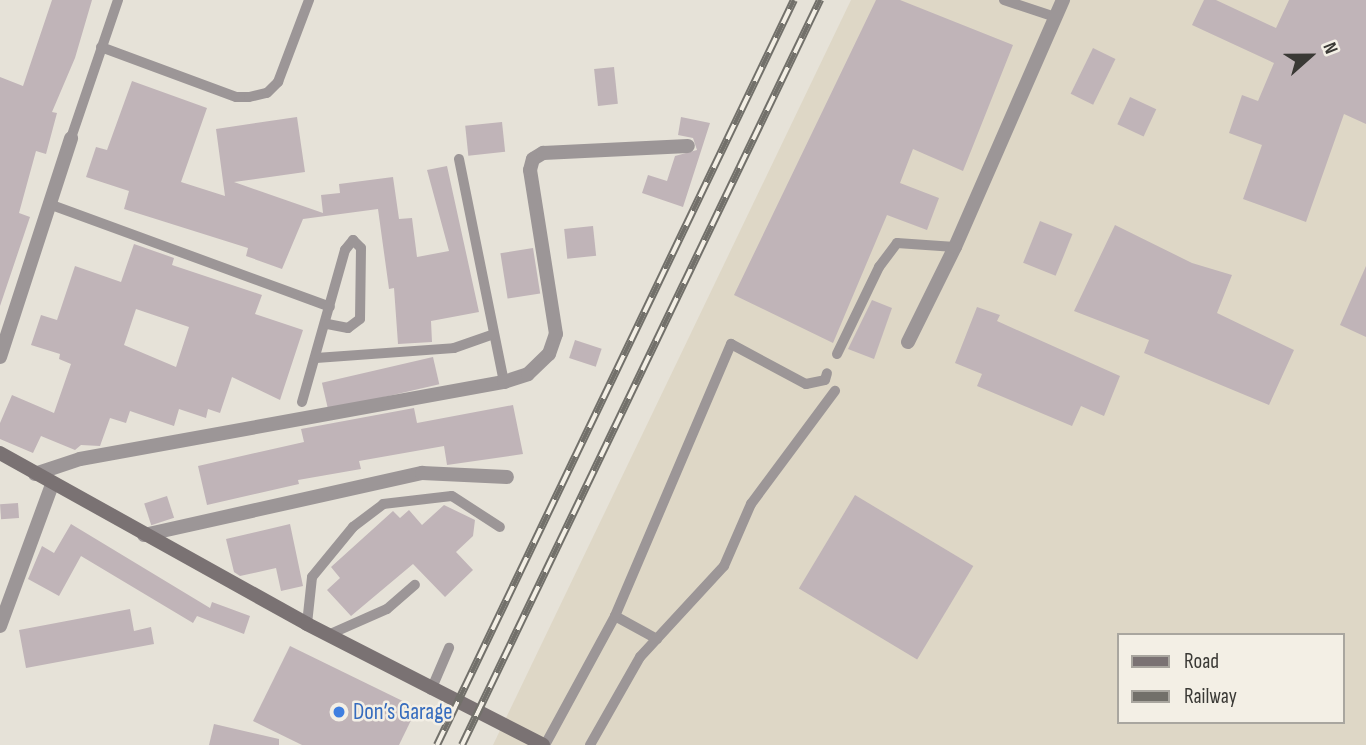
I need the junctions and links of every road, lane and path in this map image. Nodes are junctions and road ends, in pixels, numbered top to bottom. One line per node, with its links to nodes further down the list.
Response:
1 (118, 0): 6 (lane)
2 (309, 0): 6 (lane)
3 (1004, 0): 5 (lane)
4 (1063, 0): 5 (street)
5 (1055, 17): 11 (street)
6 (100, 47): 7 (lane)
7 (71, 138): 10 (street)
8 (688, 146): 20 (street)
9 (459, 159): 14 (lane)
10 (50, 204): 12 (lane); 17 (street)
11 (955, 247): 15 (street); 16 (lane)
12 (330, 307): 13 (lane); 13 (lane)
13 (327, 324): 18 (lane)
14 (494, 334): 18 (lane); 20 (lane)
15 (908, 342)
16 (837, 354)
17 (0, 357)
18 (316, 358): 22 (lane)
19 (827, 373): 30 (lane)
20 (504, 382): 24 (street)
21 (835, 391): 34 (lane)
22 (302, 402)
23 (0, 453): 24 (street)
24 (35, 474): 26 (street)
25 (507, 477): 28 (street)
26 (52, 485): 28 (street); 32 (street)
27 (500, 527): 31 (lane)
28 (144, 535): 31 (street)
29 (415, 585): 33 (lane)
30 (615, 616): 34 (lane); 37 (lane)
31 (307, 624): 33 (street)
32 (0, 626)
33 (328, 635): 36 (street)
34 (657, 639): 38 (lane)
35 (449, 648): 36 (lane)
36 (431, 691): 37 (street)
37 (544, 745)
38 (590, 745)

